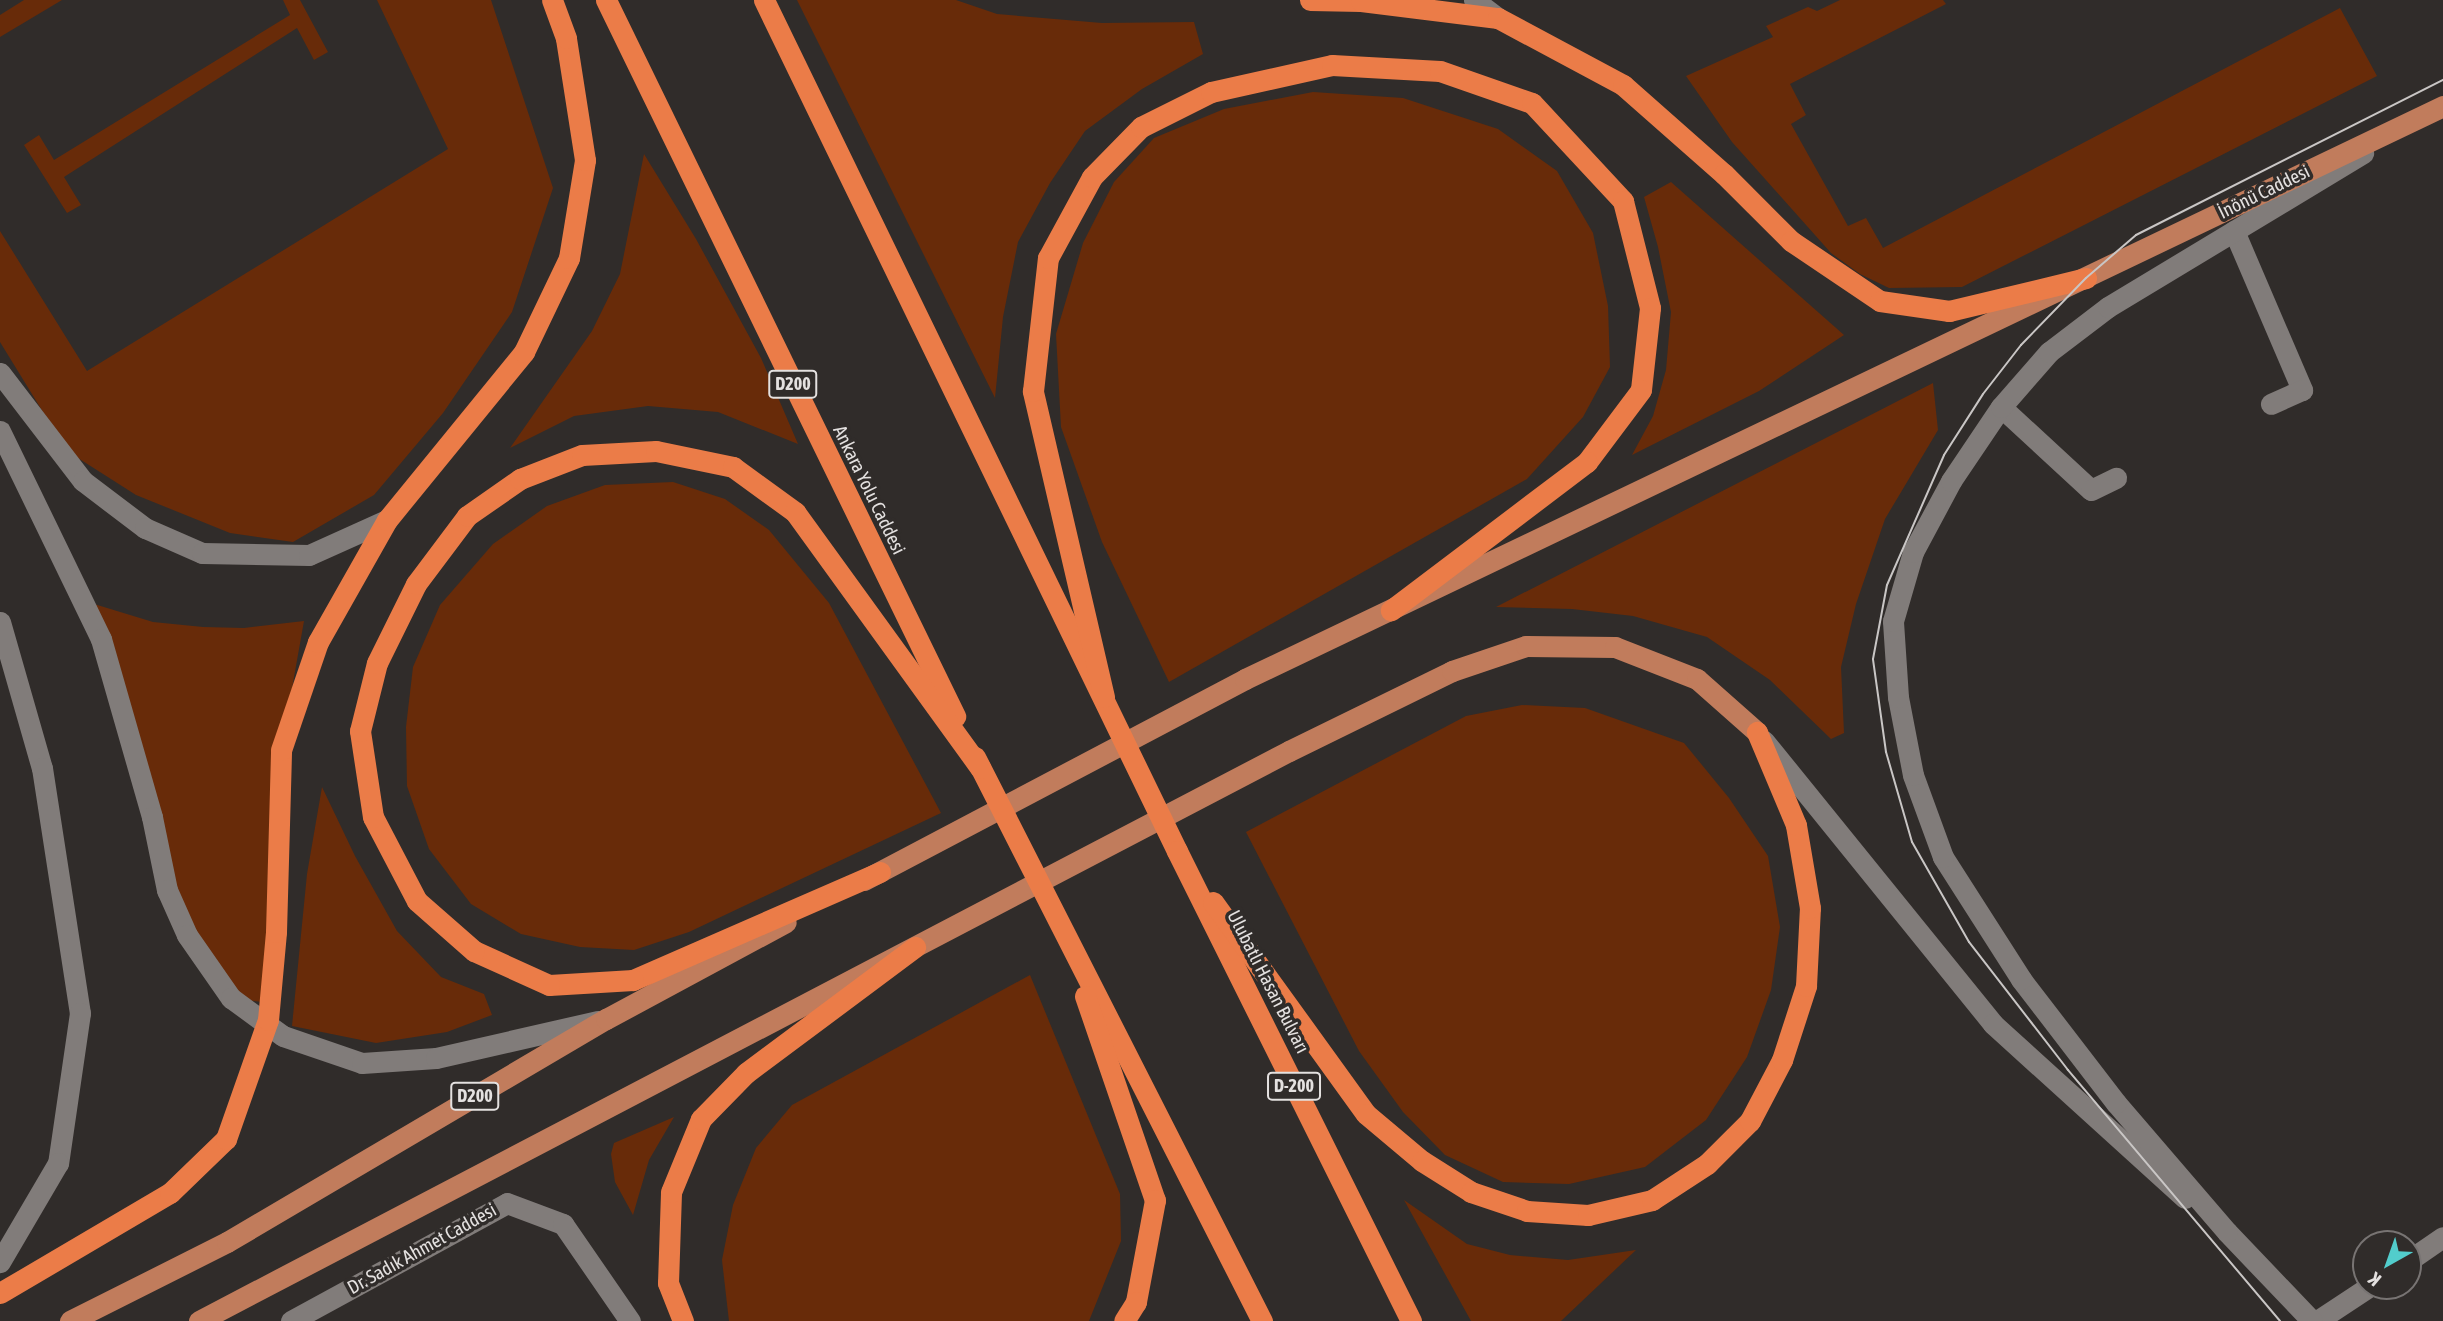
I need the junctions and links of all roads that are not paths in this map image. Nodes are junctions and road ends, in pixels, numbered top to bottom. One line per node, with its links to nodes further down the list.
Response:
1 (552, 0): 15 (highway)
2 (606, 0): 20 (highway, Ankara Yolu Caddesi / D200)
3 (764, 0): 18 (highway)
4 (1310, 0): 6 (highway)
5 (1474, 0): 6 (street)
6 (1498, 18): 9 (highway)
7 (2434, 111): 8 (street); 9 (main road, İnönü Caddesi)
8 (2234, 232): 11 (street); 12 (street)
9 (2086, 278): 16 (main road, İnönü Caddesi)
10 (0, 373): 15 (street)
11 (2271, 404)
12 (2001, 407): 14 (street); 26 (street)
13 (0, 430): 25 (street)
14 (2116, 478)
15 (387, 520): 30 (highway)
16 (1391, 610): 18 (highway); 22 (main road, İnönü Caddesi / D200)
17 (0, 622): 29 (street)
18 (1104, 697): 21 (highway)
19 (1757, 732): 21 (highway); 24 (main road); 26 (street)
20 (980, 768): 22 (highway); 23 (highway, Ankara Yolu Caddesi / D200)
21 (1177, 851): 39 (highway, Ulubatlı Hasan Bulvarı / D-200)
22 (880, 872): 25 (main road, D200)
23 (1059, 921): 37 (highway); 38 (highway)
24 (915, 947): 33 (main road); 36 (highway)
25 (606, 1019): 32 (main road, D200)
26 (2227, 1232): 40 (street)
27 (2443, 1237): 28 (street)
28 (2422, 1251)
29 (0, 1262)
30 (0, 1293)
31 (2352, 1297): 40 (street)
32 (70, 1321)
33 (199, 1321)
34 (291, 1321): 35 (street, Dr. Sadık Ahmet Caddesi)
35 (630, 1321)
36 (683, 1321)
37 (1124, 1321)
38 (1262, 1321)
39 (1411, 1321)
40 (2314, 1321)

